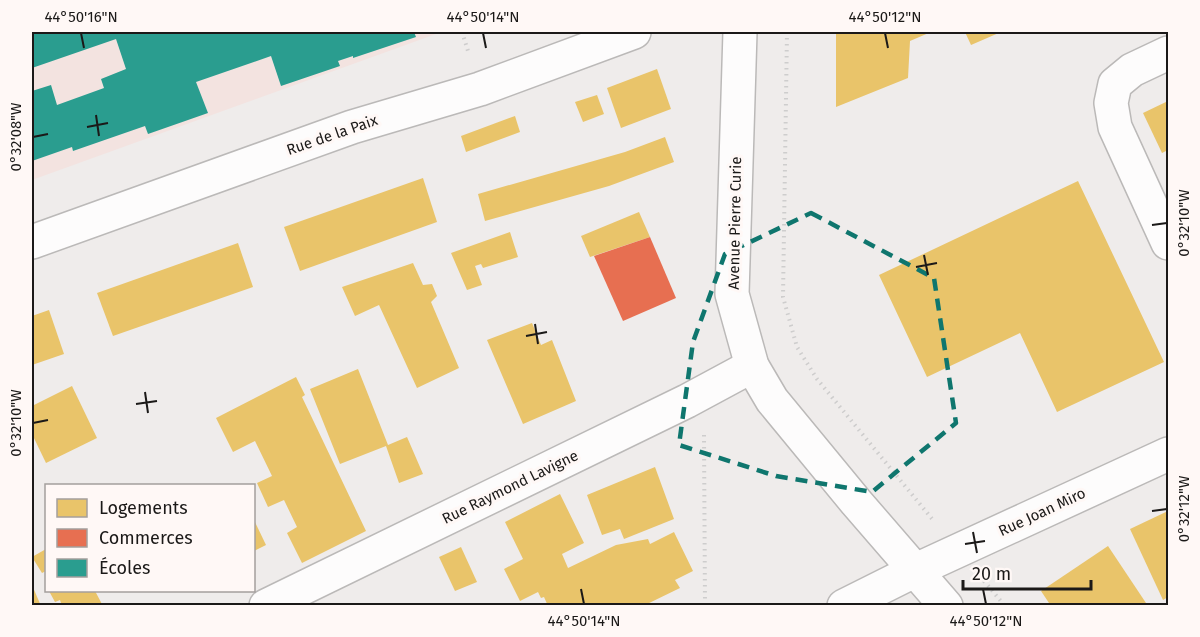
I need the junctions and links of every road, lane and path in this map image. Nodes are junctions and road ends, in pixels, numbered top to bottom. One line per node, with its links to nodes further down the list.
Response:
1 (503, 32): 2 (path)
2 (507, 32)
3 (634, 32): 7 (street, Rue de la Paix)
4 (740, 32): 9 (street, Avenue Pierre Curie)
5 (787, 32): 12 (path)
6 (1168, 53): 8 (street)
7 (32, 242)
8 (1168, 243)
9 (752, 366): 10 (street, Rue Raymond Lavigne); 13 (street, Avenue Pierre Curie)
10 (687, 401): 14 (street, Rue Raymond Lavigne); 15 (path)
11 (1168, 454): 12 (street, Rue Joan Miro)
12 (958, 551): 13 (street, Rue Joan Miro); 18 (path)
13 (916, 570): 16 (street, Rue Joan Miro); 17 (street, Avenue Pierre Curie)
14 (266, 606)
15 (705, 606)
16 (844, 606)
17 (946, 606)
18 (1005, 606)

